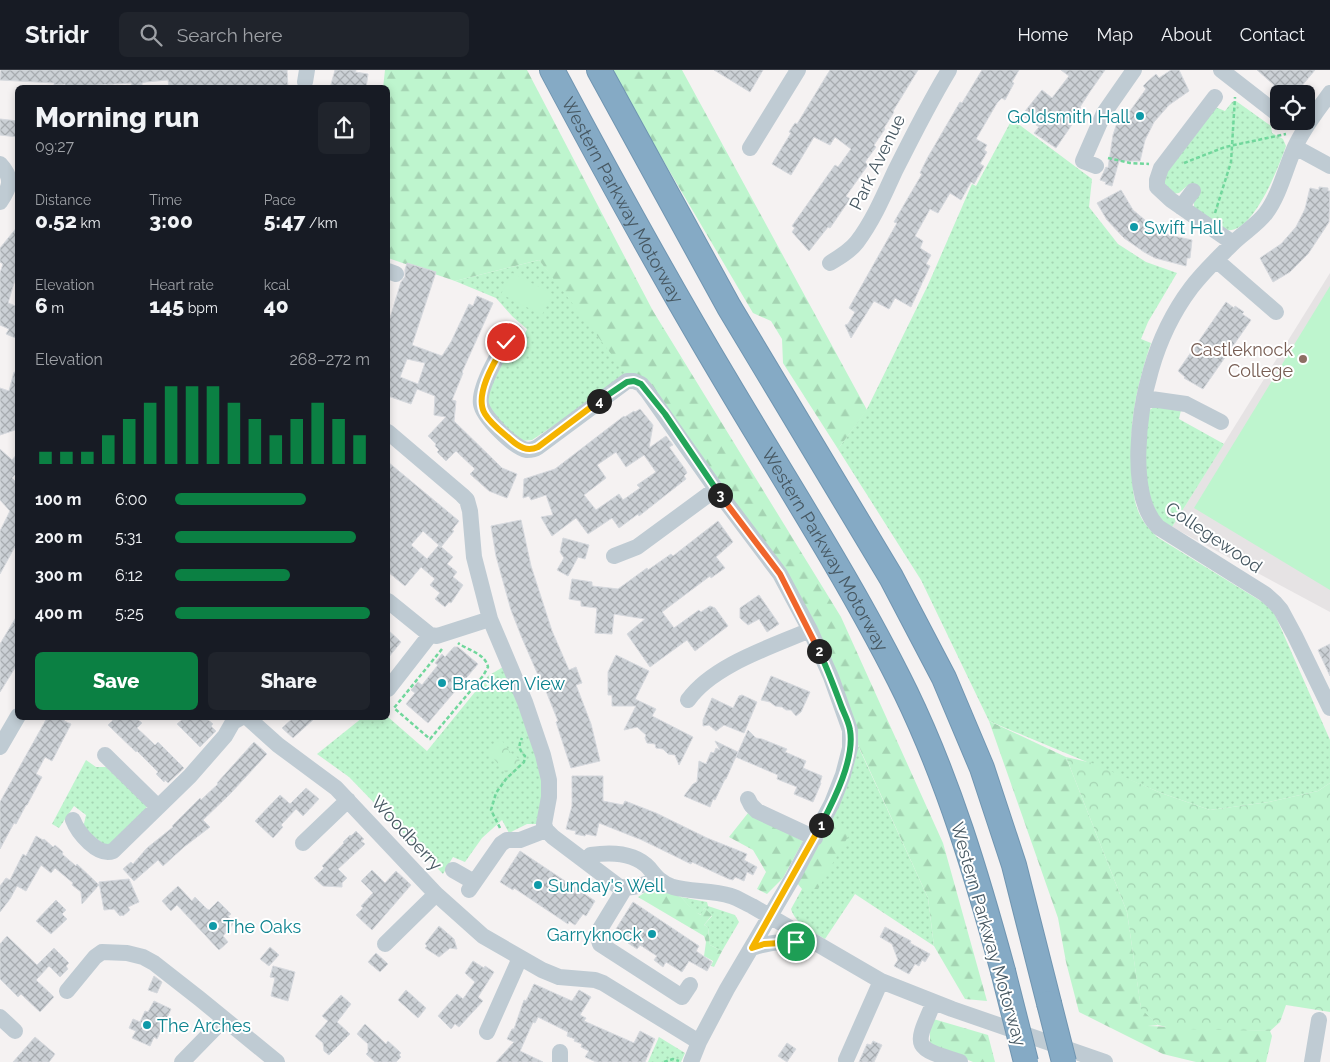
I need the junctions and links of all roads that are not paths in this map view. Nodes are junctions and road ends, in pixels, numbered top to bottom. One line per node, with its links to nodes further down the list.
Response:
1 (552, 70): 76 (highway, Western Parkway Motorway, bridge)
2 (598, 70): 77 (highway, bridge)
3 (798, 70): 13 (street)
4 (949, 70): 22 (street, Park Avenue)
5 (1134, 70): 14 (street)
6 (1222, 70): 9 (street)
7 (1330, 93): 10 (street, Collegewood)
8 (1215, 97): 19 (street)
9 (1270, 108)
10 (1325, 109): 12 (street, Collegewood)
11 (1293, 130): 12 (street)
12 (1299, 139): 16 (street); 20 (street, Collegewood)
13 (750, 148)
14 (1091, 159)
15 (0, 164): 18 (street)
16 (1330, 166)
17 (1193, 190): 19 (street)
18 (0, 202)
19 (1182, 207): 20 (street)
20 (1233, 243): 21 (street, Collegewood)
21 (1216, 260): 23 (street); 25 (street, Collegewood)
22 (830, 263)
23 (1276, 312)
24 (515, 332): 28 (street)
25 (1144, 398): 26 (street); 35 (street, Collegewood)
26 (1221, 422)
27 (390, 434): 31 (street)
28 (716, 489): 29 (street); 32 (street)
29 (614, 556)
30 (390, 604): 33 (street)
31 (490, 619): 33 (street); 47 (street)
32 (810, 630): 36 (street); 48 (street)
33 (430, 635): 34 (street)
34 (390, 687)
35 (1326, 689): 37 (street, Collegewood)
36 (688, 700)
37 (1330, 708)
38 (16, 720): 41 (street)
39 (237, 720): 45 (street, Woodberry)
40 (240, 720): 44 (street, Woodberry)
41 (0, 747)
42 (105, 755): 45 (street)
43 (748, 799): 48 (street)
44 (348, 800): 49 (street, Woodberry); 54 (street, Woodberry)
45 (157, 806): 46 (street, Woodberry)
46 (73, 820)
47 (546, 830): 50 (street); 51 (street)
48 (815, 838): 55 (street)
49 (302, 843)
50 (590, 865): 52 (street); 53 (street)
51 (452, 870)
52 (663, 883): 53 (street); 55 (street)
53 (625, 888): 61 (street)
54 (436, 894): 56 (street, Woodberry); 59 (street, Woodberry)
55 (771, 916): 57 (street); 58 (street)
56 (385, 944)
57 (752, 948): 58 (street); 69 (street)
58 (823, 948): 60 (street)
59 (520, 958): 67 (street); 69 (street, Woodberry)
60 (880, 981): 63 (street); 71 (street)
61 (690, 985)
62 (67, 991): 65 (street)
63 (934, 1002): 70 (street); 78 (street)
64 (0, 1018): 66 (street)
65 (224, 1019): 72 (street); 73 (street)
66 (15, 1032)
67 (487, 1032)
68 (1318, 1032): 79 (street)
69 (699, 1042): 74 (street)
70 (932, 1058): 75 (street)
71 (846, 1060)
72 (182, 1062)
73 (277, 1062)
74 (691, 1062)
75 (960, 1062)
76 (1026, 1062)
77 (1064, 1062)
78 (1105, 1062)
79 (1312, 1062)

